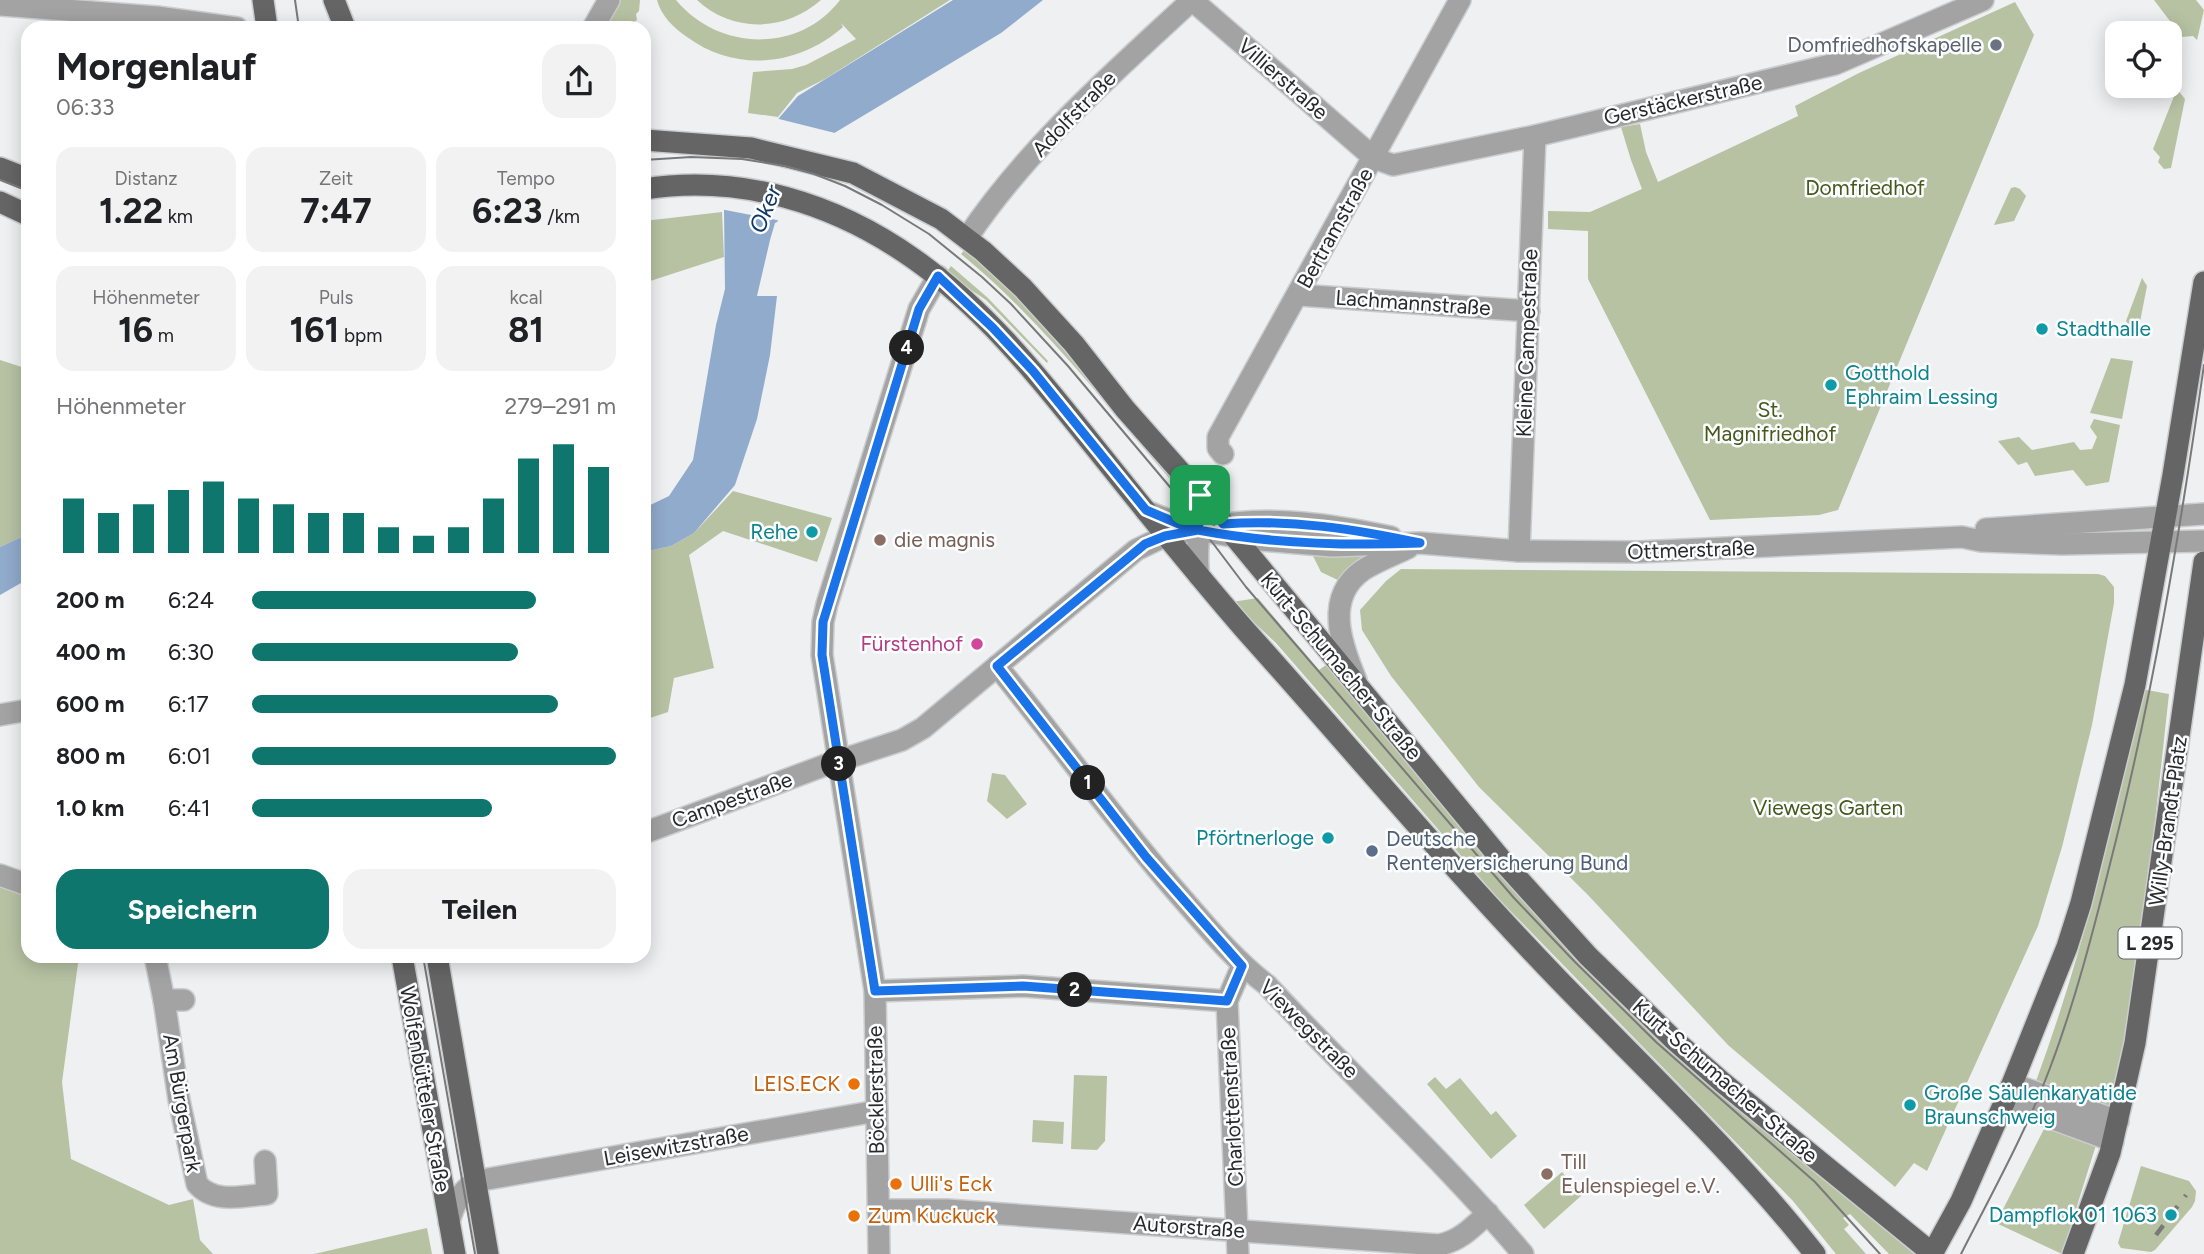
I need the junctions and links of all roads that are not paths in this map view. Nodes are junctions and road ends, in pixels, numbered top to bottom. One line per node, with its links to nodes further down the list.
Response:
1 (263, 0): 10 (main road)
2 (334, 0): 11 (main road)
3 (609, 0): 12 (street)
4 (1192, 0): 15 (street, Villierstraße); 21 (street, Adolfstraße)
5 (1460, 0): 15 (street, Bertramstraße)
6 (1983, 0): 13 (street, Gerstäckerstraße)
7 (0, 5): 8 (street)
8 (156, 8): 9 (street)
9 (209, 21)
10 (266, 21)
11 (342, 21)
12 (597, 21)
13 (1535, 136): 15 (street, Gerstäckerstraße); 25 (street, Kleine Campestraße)
14 (651, 141): 21 (main road, Kurt-Schumacher-Straße)
15 (1374, 158): 24 (street, Bertramstraße)
16 (0, 168): 17 (main road)
17 (21, 176)
18 (651, 188): 22 (main road, Kurt-Schumacher-Straße)
19 (0, 202): 20 (main road)
20 (21, 212)
21 (967, 238): 27 (main road, Kurt-Schumacher-Straße)
22 (938, 276): 28 (main road, Kurt-Schumacher-Straße); 45 (street)
23 (2204, 282): 30 (main road)
24 (1298, 295): 25 (street, Lachmannstraße); 26 (street, Bertramstraße)
25 (1529, 311): 38 (street, Kleine Campestraße)
26 (1223, 454)
27 (1200, 495): 31 (street); 32 (main road, Kurt-Schumacher-Straße)
28 (1146, 510): 31 (street); 33 (main road, Kurt-Schumacher-Straße)
29 (2204, 514): 30 (street, Ottmerstraße)
30 (2165, 516): 34 (street, Ottmerstraße); 35 (main road)
31 (1198, 530): 32 (street, Ottmerstraße); 33 (street, Campestraße); 40 (street)
32 (1228, 530): 37 (street, Ottmerstraße); 42 (main road, Kurt-Schumacher-Straße)
33 (1165, 536): 40 (main road, Kurt-Schumacher-Straße); 41 (street, Campestraße)
34 (1962, 537): 35 (street, Ottmerstraße); 38 (street, Ottmerstraße)
35 (2161, 541): 36 (street, Ottmerstraße); 55 (main road)
36 (2204, 541)
37 (1420, 543): 38 (street, Ottmerstraße); 42 (street)
38 (1519, 551)
39 (2204, 562): 57 (main road, Willy-Brandt-Platz / L 295)
40 (1199, 576): 69 (main road, Kurt-Schumacher-Straße)
41 (997, 666): 45 (street, Campestraße); 52 (street, Viewegstraße)
42 (1358, 685): 70 (main road, Kurt-Schumacher-Straße)
43 (21, 711): 44 (street)
44 (0, 715)
45 (838, 761): 46 (street, Campestraße); 53 (street, Böcklerstraße)
46 (651, 830)
47 (0, 875): 48 (street)
48 (21, 882)
49 (158, 963): 58 (street, Am Bürgerpark)
50 (403, 963): 62 (main road, Wolfenbütteler Straße)
51 (438, 963): 59 (main road, Wolfenbütteler Straße)
52 (1242, 966): 54 (street); 61 (street, Viewegstraße)
53 (875, 991): 54 (street); 56 (street, Böcklerstraße)
54 (1227, 1001): 63 (street, Charlottenstraße)
55 (2010, 1089): 57 (street); 70 (main road)
56 (877, 1111): 59 (street, Leisewitzstraße); 60 (street, Böcklerstraße)
57 (2116, 1131): 71 (main road, Willy-Brandt-Platz / L 295)
58 (265, 1161)
59 (476, 1181): 62 (street, Wolfenbütteler Straße); 65 (main road, Wolfenbütteler Straße)
60 (878, 1210): 63 (street, Autorstraße); 66 (street, Böcklerstraße)
61 (1489, 1213): 63 (street, Autorstraße); 68 (street, Viewegstraße)
62 (449, 1222): 64 (main road, Wolfenbütteler Straße)
63 (1238, 1231): 67 (street, Charlottenstraße)
64 (455, 1254)
65 (488, 1254)
66 (879, 1254)
67 (1238, 1254)
68 (1523, 1254)
69 (1815, 1254)
70 (1933, 1254)
71 (2073, 1254)

